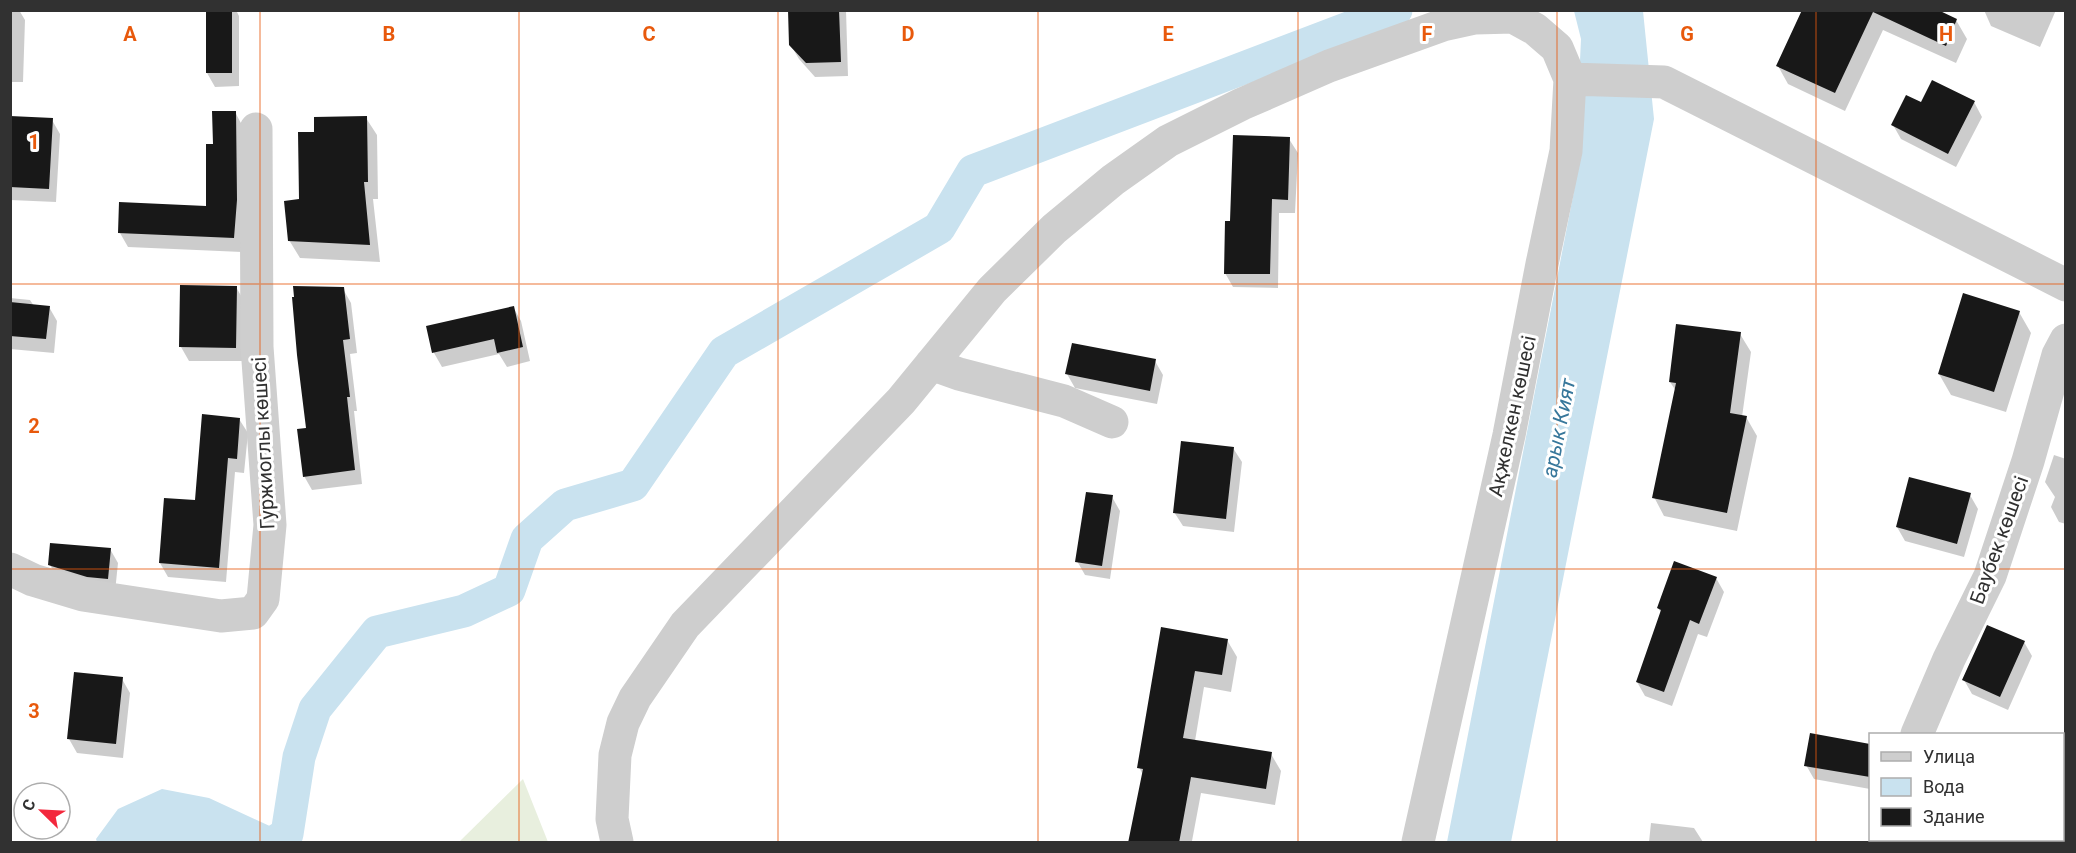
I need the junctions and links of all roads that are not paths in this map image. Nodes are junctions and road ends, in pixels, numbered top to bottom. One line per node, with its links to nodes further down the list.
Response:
1 (1512, 14): 2 (street, Ақжелкен көшесі); 6 (street)
2 (1572, 79): 4 (street); 11 (street, Ақжелкен көшесі)
3 (256, 129): 8 (street, Гуржиоглы көшесі)
4 (2066, 285)
5 (2066, 340): 9 (street, Баубек көшесі)
6 (931, 364): 7 (street); 10 (street)
7 (1112, 422)
8 (10, 570)
9 (1918, 733)
10 (617, 843)
11 (1418, 843)

